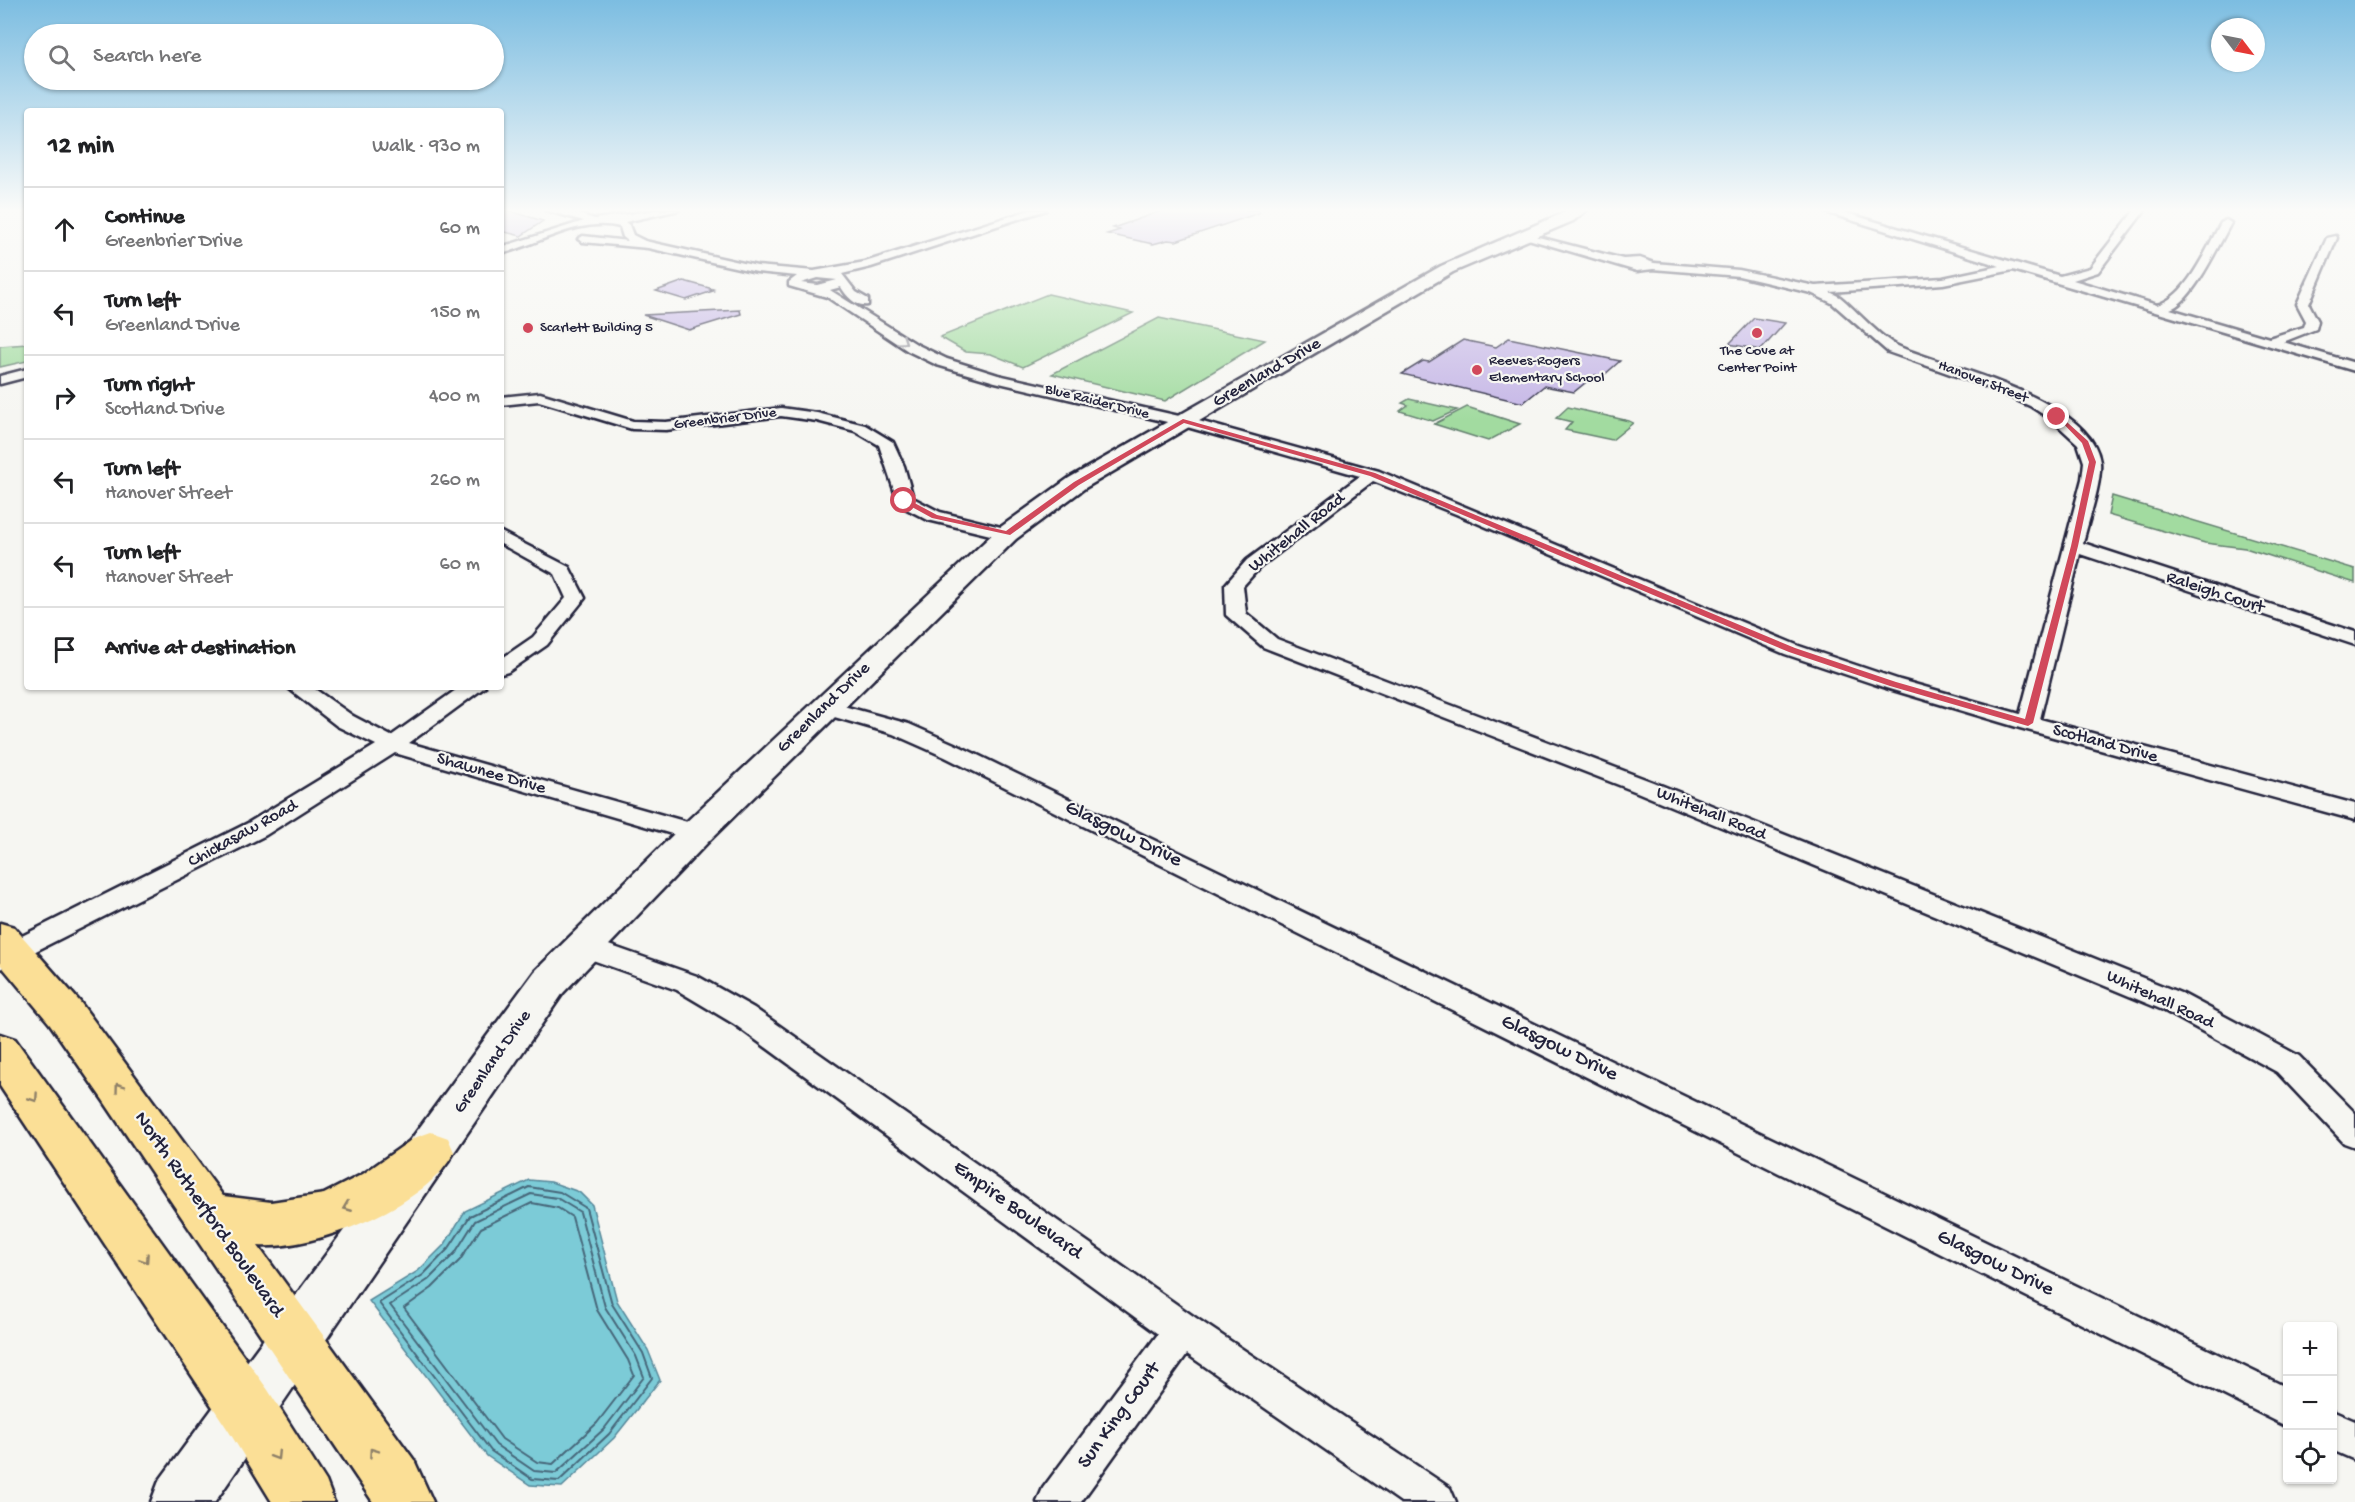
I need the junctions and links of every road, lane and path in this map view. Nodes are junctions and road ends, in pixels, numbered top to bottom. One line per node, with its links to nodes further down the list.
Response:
1 (785, 280): 11 (street, Blue Raider Drive)
2 (796, 280): 11 (street)
3 (847, 280): 10 (street)
4 (1428, 280): 21 (street, Greenland Drive)
5 (1771, 280): 12 (street)
6 (1948, 280): 12 (street)
7 (2058, 280): 13 (street)
8 (2193, 280): 13 (street)
9 (2313, 280): 14 (street)
10 (843, 282): 11 (street); 21 (street, Blue Raider Drive)
11 (799, 286): 21 (street, Blue Raider Drive, one-way to 21)
12 (1815, 290): 25 (street, Hanover Street)
13 (2156, 309): 14 (street)
14 (2268, 342): 15 (street)
15 (2355, 367)
16 (24, 368): 17 (street)
17 (0, 373)
18 (24, 374): 19 (street)
19 (0, 380)
20 (504, 401): 23 (street, Greenbrier Drive)
21 (1183, 421): 22 (street, Scotland Drive); 23 (street, Greenland Drive)
22 (1373, 474): 31 (street, Scotland Drive); 38 (street, Whitehall Road)
23 (1007, 534): 30 (street, Greenland Drive)
24 (504, 539): 27 (street)
25 (2074, 546): 26 (street, Raleigh Court); 31 (street, Hanover Street)
26 (2355, 639)
27 (504, 666)
28 (302, 690): 32 (street, Shawnee Drive)
29 (470, 690): 32 (street, Chickasaw Road)
30 (825, 707): 34 (street, Greenland Drive); 43 (street, Glasgow Drive)
31 (2028, 723): 33 (street, Scotland Drive)
32 (392, 745): 34 (street, Shawnee Drive); 36 (street, Chickasaw Road)
33 (2355, 812)
34 (696, 833): 35 (street, Greenland Drive)
35 (583, 946): 39 (street, Greenland Drive); 41 (street, Empire Boulevard)
36 (5, 949): 40 (main road, North Rutherford Boulevard, one-way to 36)
37 (0, 1051): 44 (main road, one-way to 44)
38 (2355, 1134)
39 (431, 1152): 40 (main road, one-way to 40); 42 (street, Greenland Drive)
40 (208, 1215): 42 (main road, North Rutherford Boulevard)
41 (1183, 1330): 50 (street, Sun King Court); 51 (street, Empire Boulevard)
42 (296, 1342): 44 (street, Greenland Drive); 49 (main road, North Rutherford Boulevard, one-way to 42)
43 (2283, 1406)
44 (248, 1410): 47 (street, Greenland Drive); 48 (main road, one-way to 48)
45 (2337, 1432): 46 (street)
46 (2355, 1441)
47 (180, 1502)
48 (305, 1502)
49 (404, 1502)
50 (1057, 1502)
51 (1436, 1502)

